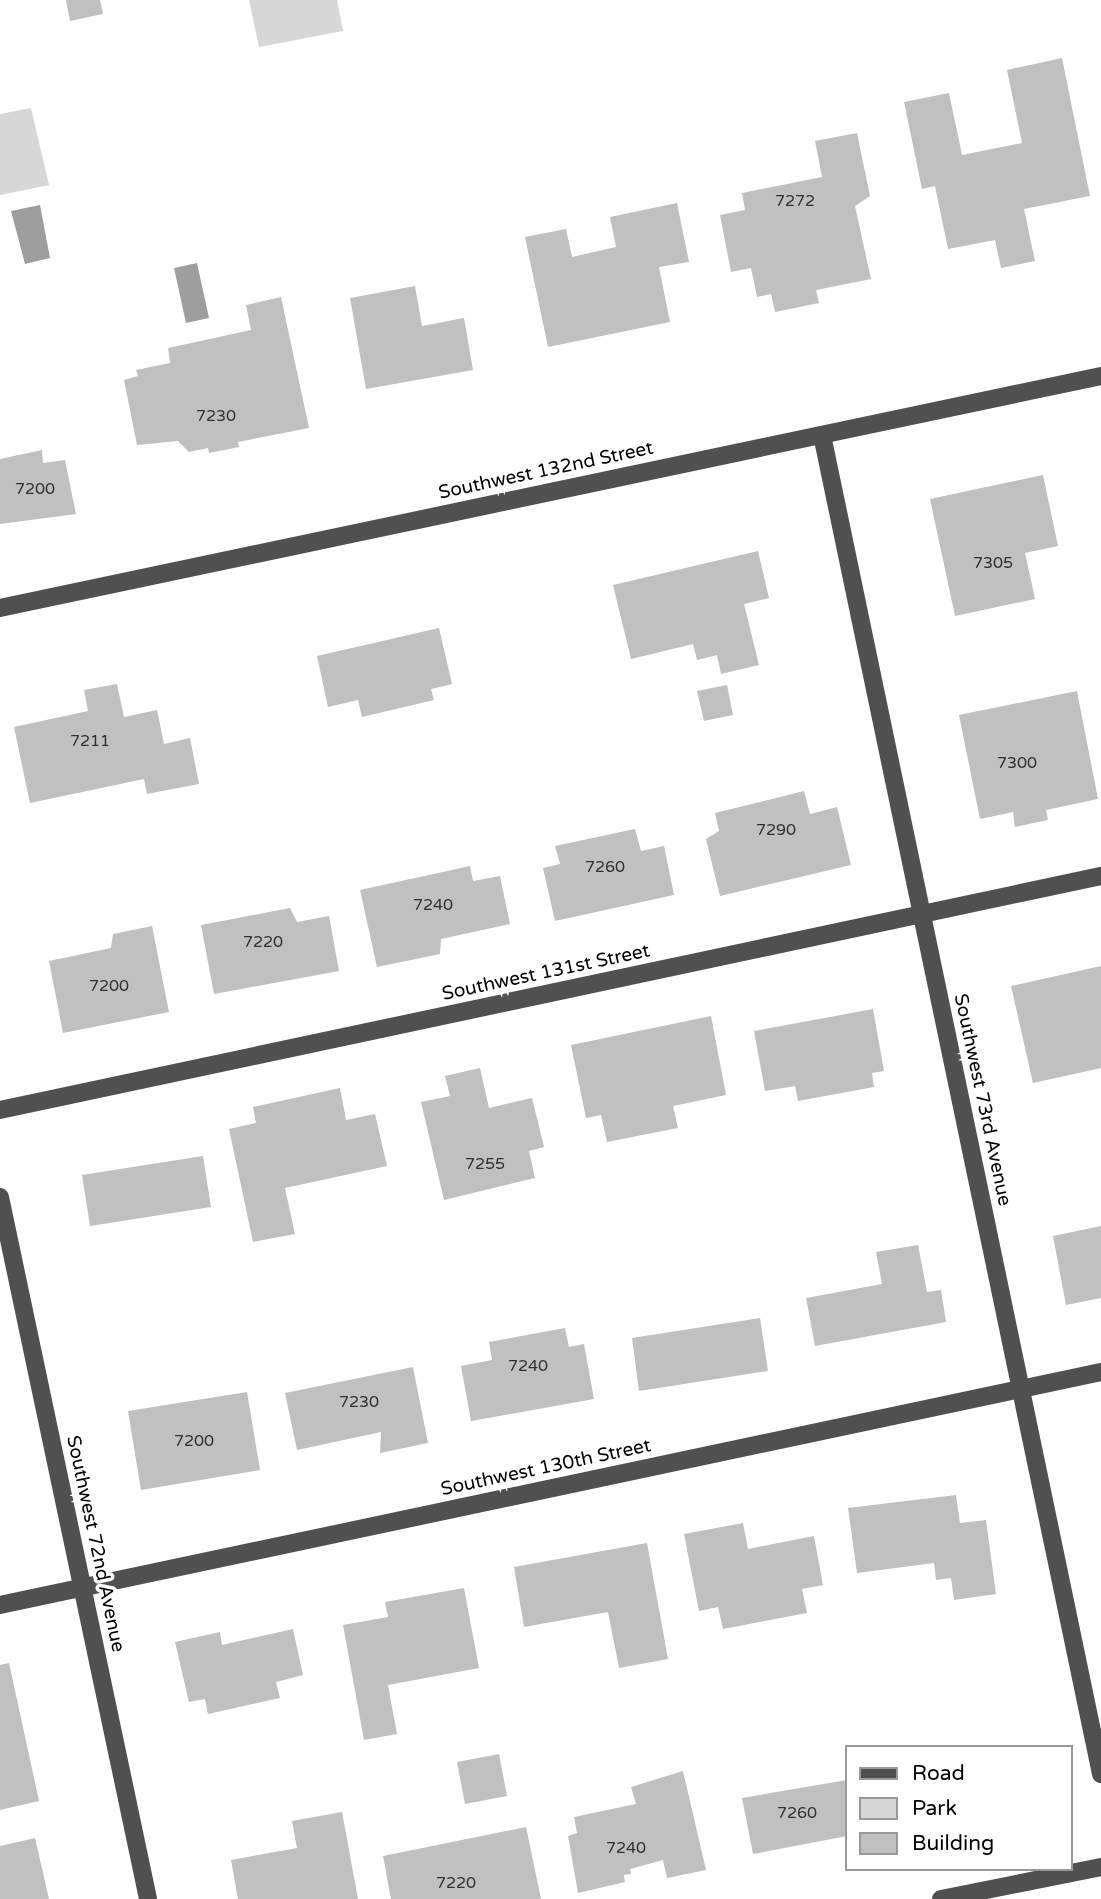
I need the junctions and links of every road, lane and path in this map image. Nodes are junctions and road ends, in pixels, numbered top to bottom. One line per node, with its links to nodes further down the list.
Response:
1 (1101, 376): 2 (street, Southwest 132nd Street)
2 (822, 435): 3 (street, Southwest 132nd Street); 5 (street, Southwest 73rd Avenue)
3 (0, 608)
4 (1101, 876): 5 (street, Southwest 131st Street)
5 (922, 914): 6 (street, Southwest 131st Street); 9 (street, Southwest 73rd Avenue)
6 (0, 1110)
7 (0, 1197): 10 (street, Southwest 72nd Avenue)
8 (1101, 1371): 9 (street, Southwest 130th Street)
9 (1021, 1389): 10 (street, Southwest 130th Street); 12 (street, Southwest 73rd Avenue)
10 (82, 1587): 11 (street, Southwest 130th Street); 14 (street, Southwest 72nd Avenue)
11 (0, 1605)
12 (1101, 1773)
13 (1101, 1867): 15 (street)
14 (148, 1899)
15 (941, 1899)

